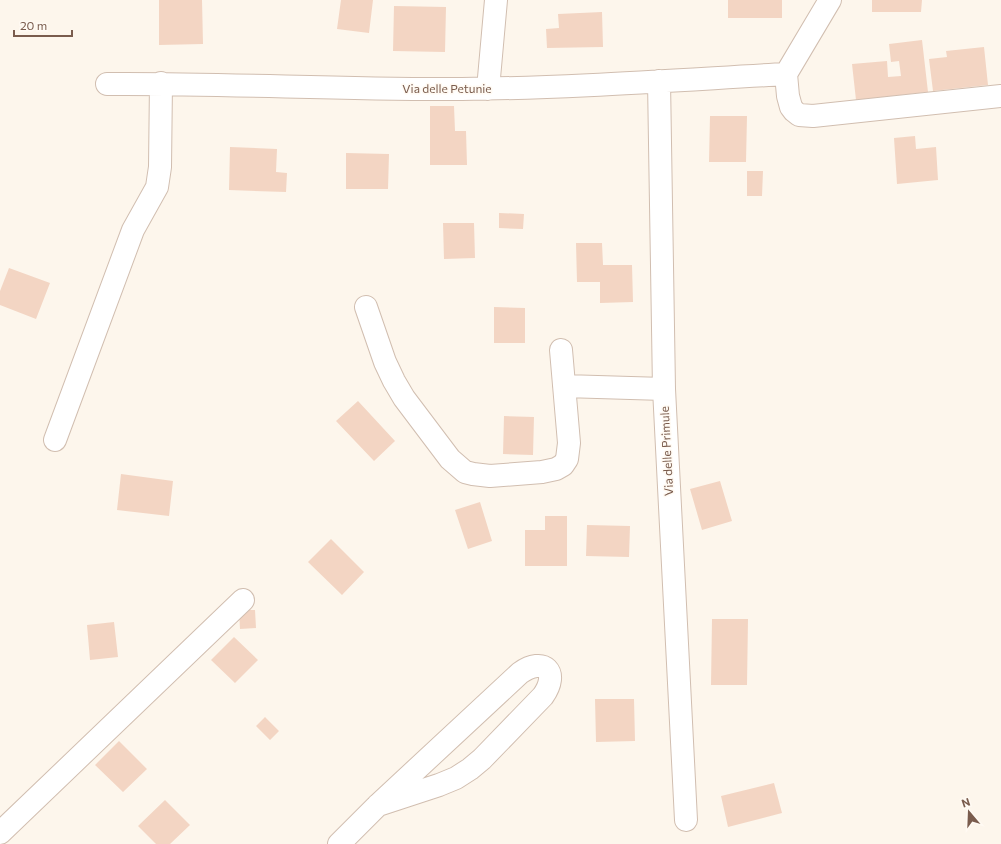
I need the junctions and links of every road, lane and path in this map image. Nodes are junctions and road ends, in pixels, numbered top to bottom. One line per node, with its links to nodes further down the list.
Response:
1 (496, 0): 7 (street)
2 (830, 0): 3 (street)
3 (786, 74): 4 (street, Via delle Petunie); 8 (street)
4 (659, 81): 7 (street, Via delle Petunie); 12 (street, Via delle Primule)
5 (107, 84): 6 (street, Via delle Petunie)
6 (161, 84): 7 (street, Via delle Petunie); 13 (street)
7 (488, 89)
8 (1001, 96)
9 (366, 307): 11 (street)
10 (561, 350): 11 (street)
11 (564, 386): 12 (street)
12 (664, 389): 16 (street, Via delle Primule)
13 (55, 440)
14 (243, 600): 17 (street)
15 (378, 805): 15 (street); 18 (street)
16 (686, 820)
17 (0, 833)
18 (339, 844)

